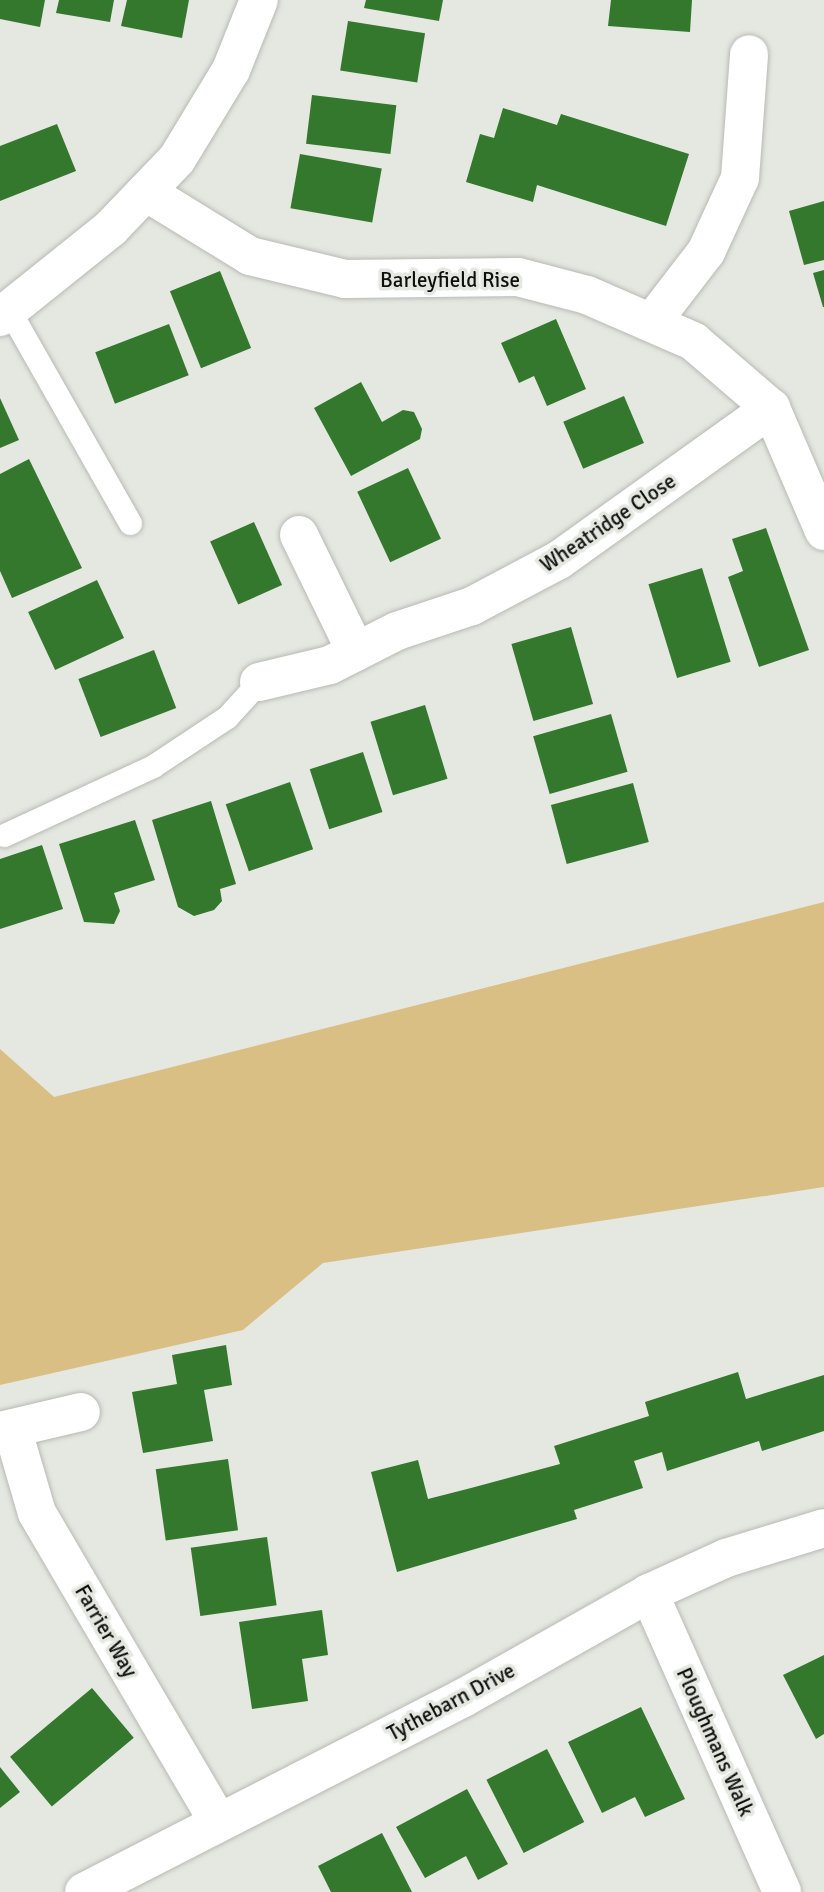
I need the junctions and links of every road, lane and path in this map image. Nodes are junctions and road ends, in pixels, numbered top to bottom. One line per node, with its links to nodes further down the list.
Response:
1 (260, 0): 3 (street)
2 (749, 54): 5 (street)
3 (146, 192): 4 (street); 5 (street, Barleyfield Rise)
4 (3, 311): 7 (lane)
5 (652, 322): 6 (street, Barleyfield Rise)
6 (771, 408): 8 (street, Barleyfield Rise); 10 (street, Wheatridge Close)
7 (130, 523)
8 (824, 531)
9 (299, 535): 10 (street)
10 (356, 652): 11 (street, Wheatridge Close)
11 (259, 682): 12 (lane)
12 (4, 835)
13 (81, 1412): 14 (street, Farrier Way)
14 (6, 1431): 17 (street, Farrier Way)
15 (824, 1528): 16 (street, Tythebarn Drive)
16 (649, 1593): 17 (street, Tythebarn Drive); 19 (street, Ploughmans Walk)
17 (218, 1822): 18 (street, Tythebarn Drive)
18 (84, 1892)
19 (782, 1892)

